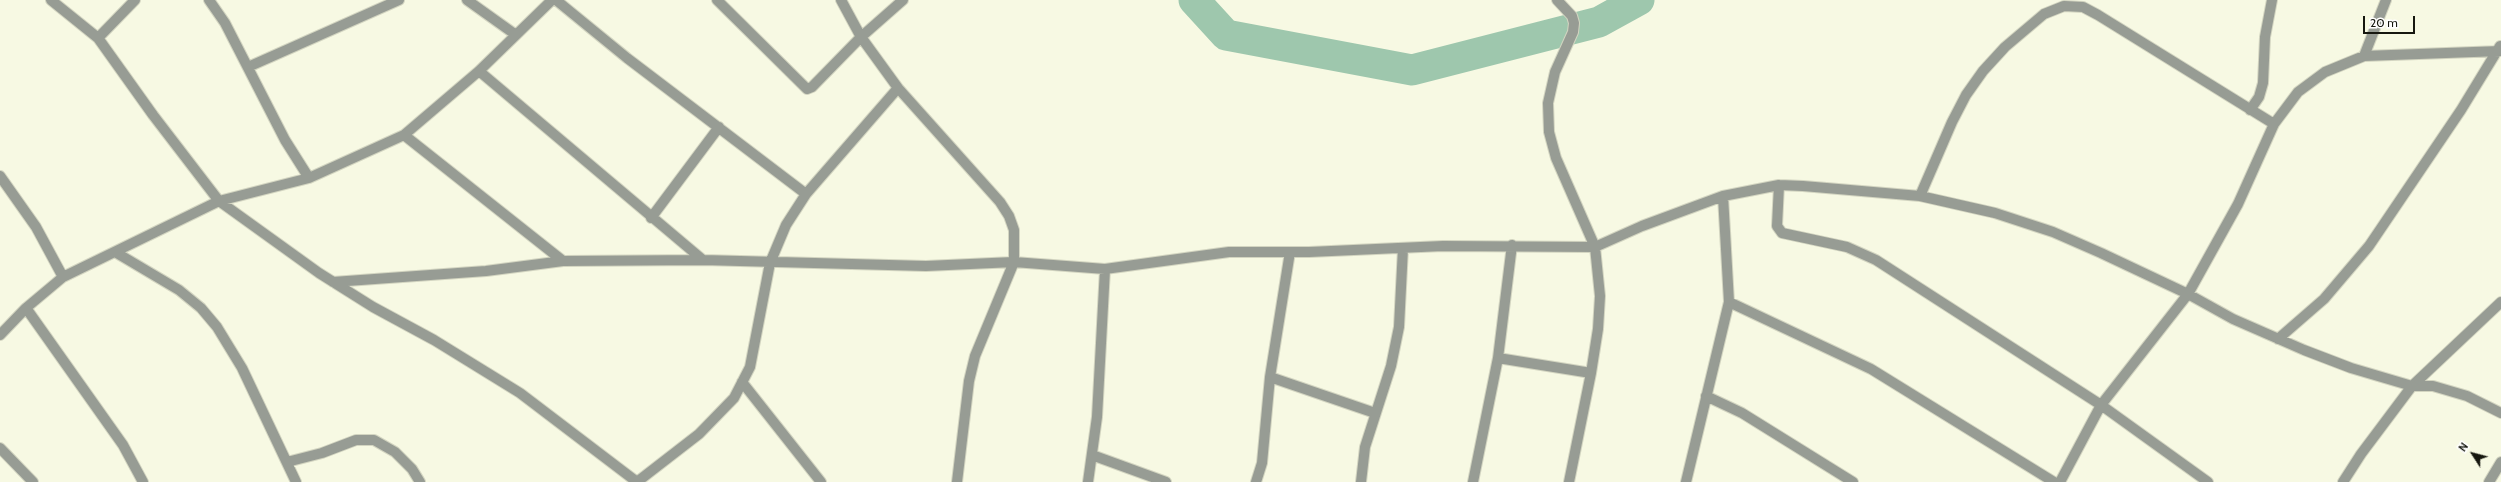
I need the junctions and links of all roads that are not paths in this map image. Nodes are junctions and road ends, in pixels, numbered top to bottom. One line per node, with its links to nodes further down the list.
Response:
1 (51, 0): 16 (street)
2 (135, 0): 16 (street)
3 (209, 0): 19 (street)
4 (399, 0): 19 (street)
5 (466, 0): 14 (street)
6 (552, 0): 14 (street)
7 (556, 0): 24 (street)
8 (717, 0): 15 (street)
9 (841, 0): 15 (street)
10 (903, 0): 15 (street)
11 (1557, 0): 35 (street)
12 (2272, 0): 22 (street)
13 (2386, 0): 18 (street)
14 (516, 35): 20 (street)
15 (861, 37): 21 (street)
16 (98, 38): 32 (street)
17 (2500, 49): 18 (street); 51 (street)
18 (2364, 56): 23 (street)
19 (248, 67): 27 (street)
20 (479, 71): 25 (street); 33 (street)
21 (898, 88): 29 (street); 41 (street)
22 (2250, 110): 23 (street); 31 (street)
23 (2274, 124): 46 (street)
24 (719, 128): 29 (street); 33 (street)
25 (404, 135): 27 (street); 39 (street)
26 (0, 176): 44 (street)
27 (309, 178): 32 (street)
28 (1779, 185): 30 (street); 31 (street); 58 (street)
29 (806, 194): 42 (street)
30 (1723, 196): 35 (street); 47 (street)
31 (1920, 196): 46 (street)
32 (219, 201): 37 (street); 45 (street)
33 (651, 218): 40 (street)
34 (1512, 245): 35 (street); 36 (street); 52 (street)
35 (1595, 246): 53 (street)
36 (1403, 248): 38 (street); 59 (street)
37 (115, 252): 44 (street); 63 (street)
38 (1290, 252): 43 (street); 54 (street)
39 (563, 260): 40 (street); 45 (street)
40 (703, 260): 42 (street)
41 (1014, 262): 42 (street); 43 (street); 71 (street)
42 (770, 263): 55 (street)
43 (1105, 269): 62 (street)
44 (63, 277): 49 (street)
45 (333, 282): 69 (street)
46 (2188, 294): 51 (street); 58 (street)
47 (1729, 302): 57 (street); 80 (street)
48 (2501, 302): 56 (street)
49 (26, 308): 50 (street); 66 (street)
50 (0, 335)
51 (2278, 339): 56 (street)
52 (1498, 358): 53 (street); 76 (street)
53 (1591, 373): 77 (street)
54 (1270, 377): 59 (street); 74 (street)
55 (742, 382): 69 (street); 70 (street)
56 (2412, 386): 60 (street); 83 (street)
57 (1706, 396): 78 (street); 79 (street)
58 (2101, 405): 81 (street); 82 (street)
59 (1375, 413): 75 (street)
60 (2501, 413)
61 (0, 448): 65 (street)
62 (1092, 455): 72 (street); 73 (street)
63 (287, 462): 67 (street); 68 (street)
64 (2501, 462): 84 (street)
65 (32, 482)
66 (143, 482)
67 (296, 482)
68 (420, 482)
69 (637, 482)
70 (821, 482)
71 (957, 482)
72 (1088, 482)
73 (1166, 482)
74 (1256, 482)
75 (1360, 482)
76 (1474, 482)
77 (1569, 482)
78 (1686, 482)
79 (1853, 482)
80 (2054, 482)
81 (2060, 482)
82 (2208, 482)
83 (2343, 482)
84 (2490, 482)

